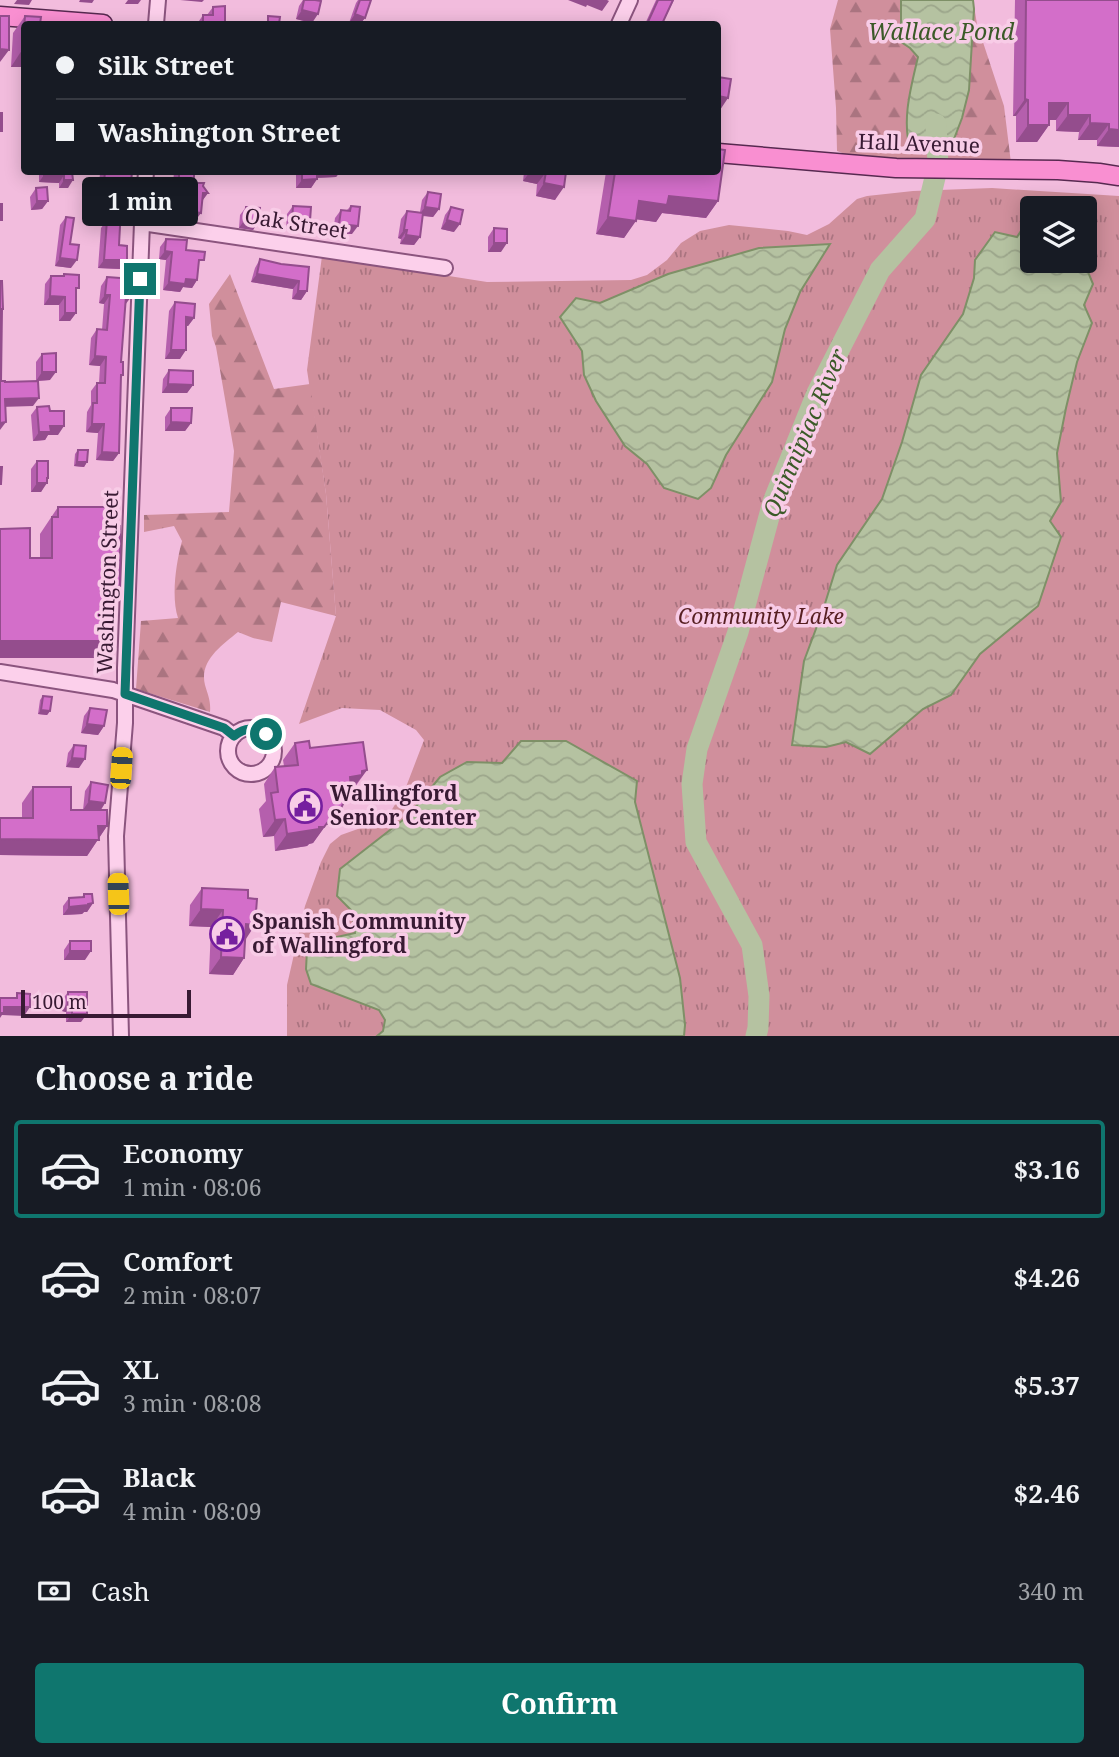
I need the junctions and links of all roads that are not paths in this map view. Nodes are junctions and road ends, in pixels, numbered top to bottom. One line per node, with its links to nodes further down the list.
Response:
1 (158, 0): 5 (street)
2 (630, 0): 6 (street)
3 (0, 16): 4 (main road)
4 (64, 21)
5 (156, 21)
6 (620, 21)
7 (721, 153): 9 (main road, Hall Avenue)
8 (146, 175): 10 (street, Washington Street)
9 (1119, 176)
10 (142, 223): 11 (street, Oak Street); 13 (street, Washington Street)
11 (445, 268)
12 (0, 672): 13 (street)
13 (125, 694): 14 (street); 15 (street, Washington Street)
14 (234, 736)
15 (121, 1036)

